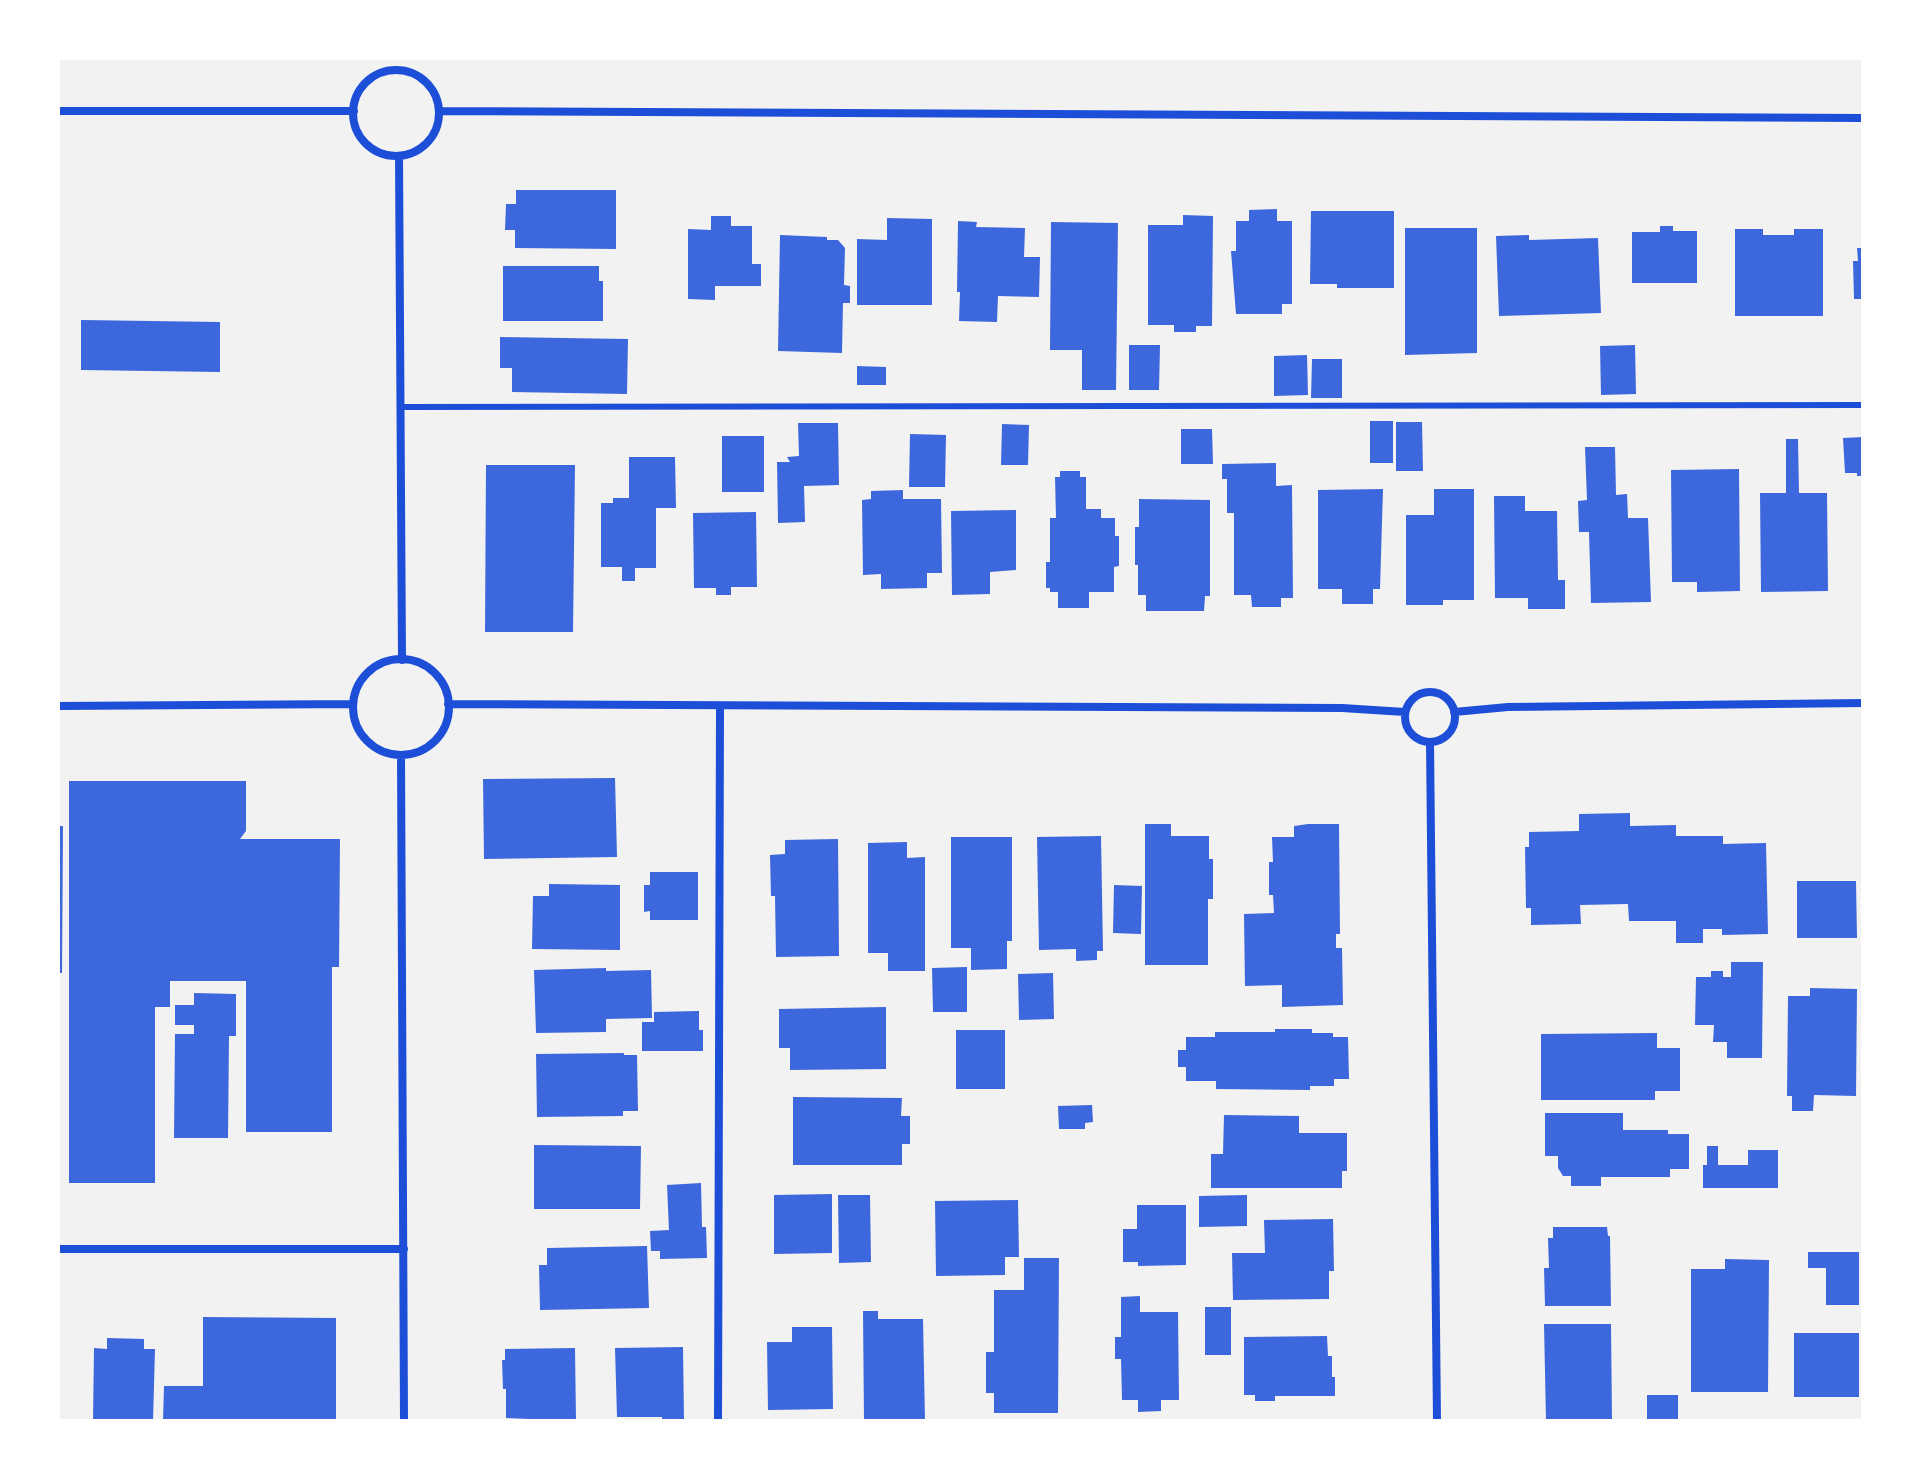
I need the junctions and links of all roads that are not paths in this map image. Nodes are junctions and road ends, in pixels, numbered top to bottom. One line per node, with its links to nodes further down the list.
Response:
1 (397, 58): 2 (street)
2 (397, 70): 4 (street); 5 (street)
3 (58, 111): 4 (street)
4 (354, 111): 7 (street)
5 (439, 111): 6 (street); 7 (street)
6 (1863, 118)
7 (399, 156): 9 (street)
8 (1863, 405): 9 (lane)
9 (402, 407): 10 (street)
10 (402, 660): 12 (street); 13 (street)
11 (1863, 703): 17 (street)
12 (353, 704): 14 (street); 19 (street)
13 (448, 704): 15 (street); 19 (street)
14 (58, 706)
15 (720, 707): 16 (street); 23 (street)
16 (1405, 712): 17 (street); 18 (street)
17 (1454, 712): 18 (street)
18 (1430, 742): 24 (street)
19 (401, 755): 21 (street)
20 (58, 1249): 21 (street)
21 (404, 1249): 22 (street)
22 (404, 1421)
23 (718, 1421)
24 (1437, 1421)

